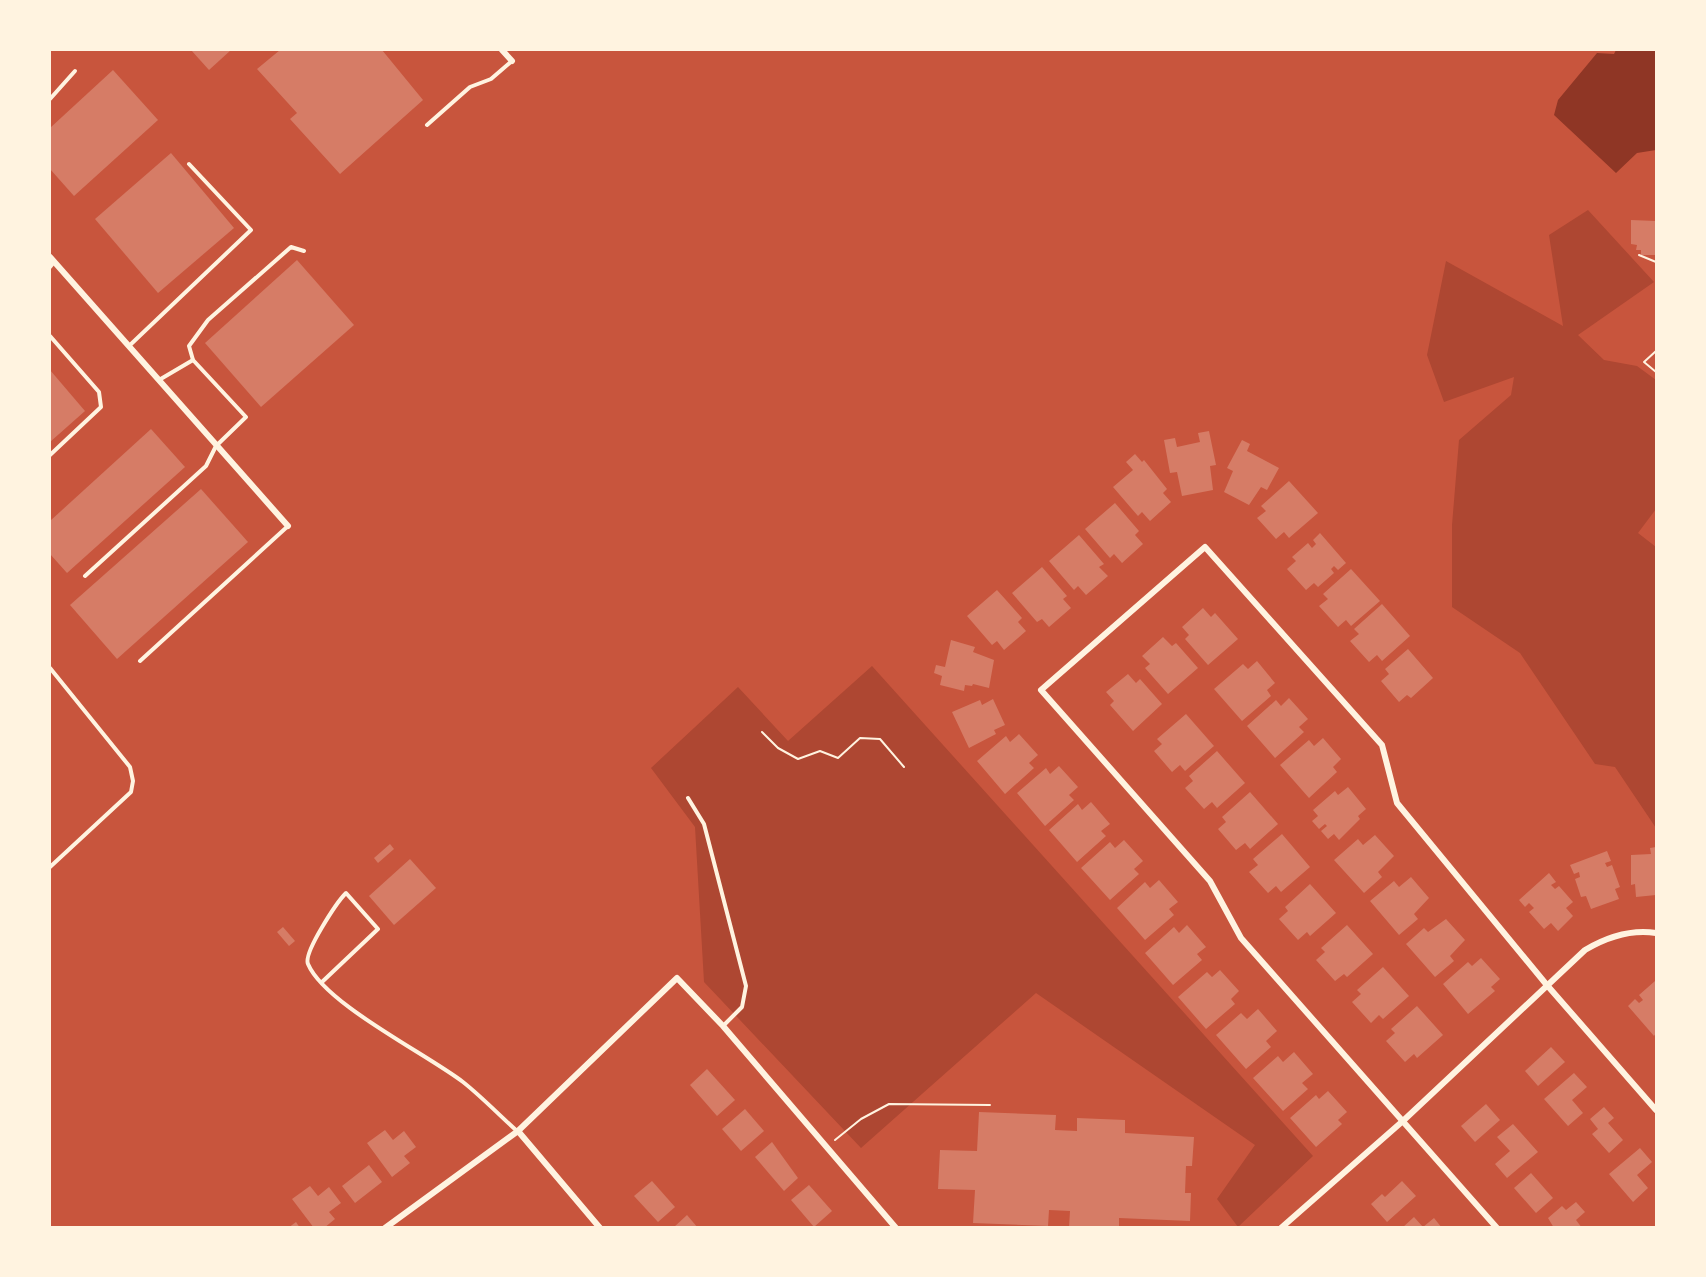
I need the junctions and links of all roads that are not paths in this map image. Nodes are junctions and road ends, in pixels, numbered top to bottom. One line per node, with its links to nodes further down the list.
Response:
1 (502, 50): 2 (street)
2 (512, 61): 5 (lane)
3 (75, 71): 4 (lane)
4 (50, 99)
5 (426, 125)
6 (189, 164): 10 (lane)
7 (304, 250): 11 (lane)
8 (51, 262): 10 (street)
9 (50, 336): 14 (lane)
10 (129, 346): 12 (street)
11 (193, 360): 12 (lane); 13 (lane)
12 (158, 380): 13 (street)
13 (216, 446): 15 (street); 16 (lane)
14 (50, 455)
15 (288, 526): 17 (lane)
16 (85, 576)
17 (140, 661)
18 (50, 668): 20 (lane)
19 (688, 798): 24 (lane)
20 (50, 867)
21 (1656, 933): 23 (street)
22 (322, 982): 22 (lane); 27 (lane)
23 (1546, 984): 25 (street); 26 (street); 26 (street)
24 (723, 1026): 27 (street); 30 (street)
25 (1656, 1110)
26 (1404, 1120): 31 (street); 32 (street)
27 (518, 1131): 28 (street); 29 (street)
28 (385, 1227)
29 (600, 1227)
30 (896, 1227)
31 (1281, 1227)
32 (1497, 1227)

